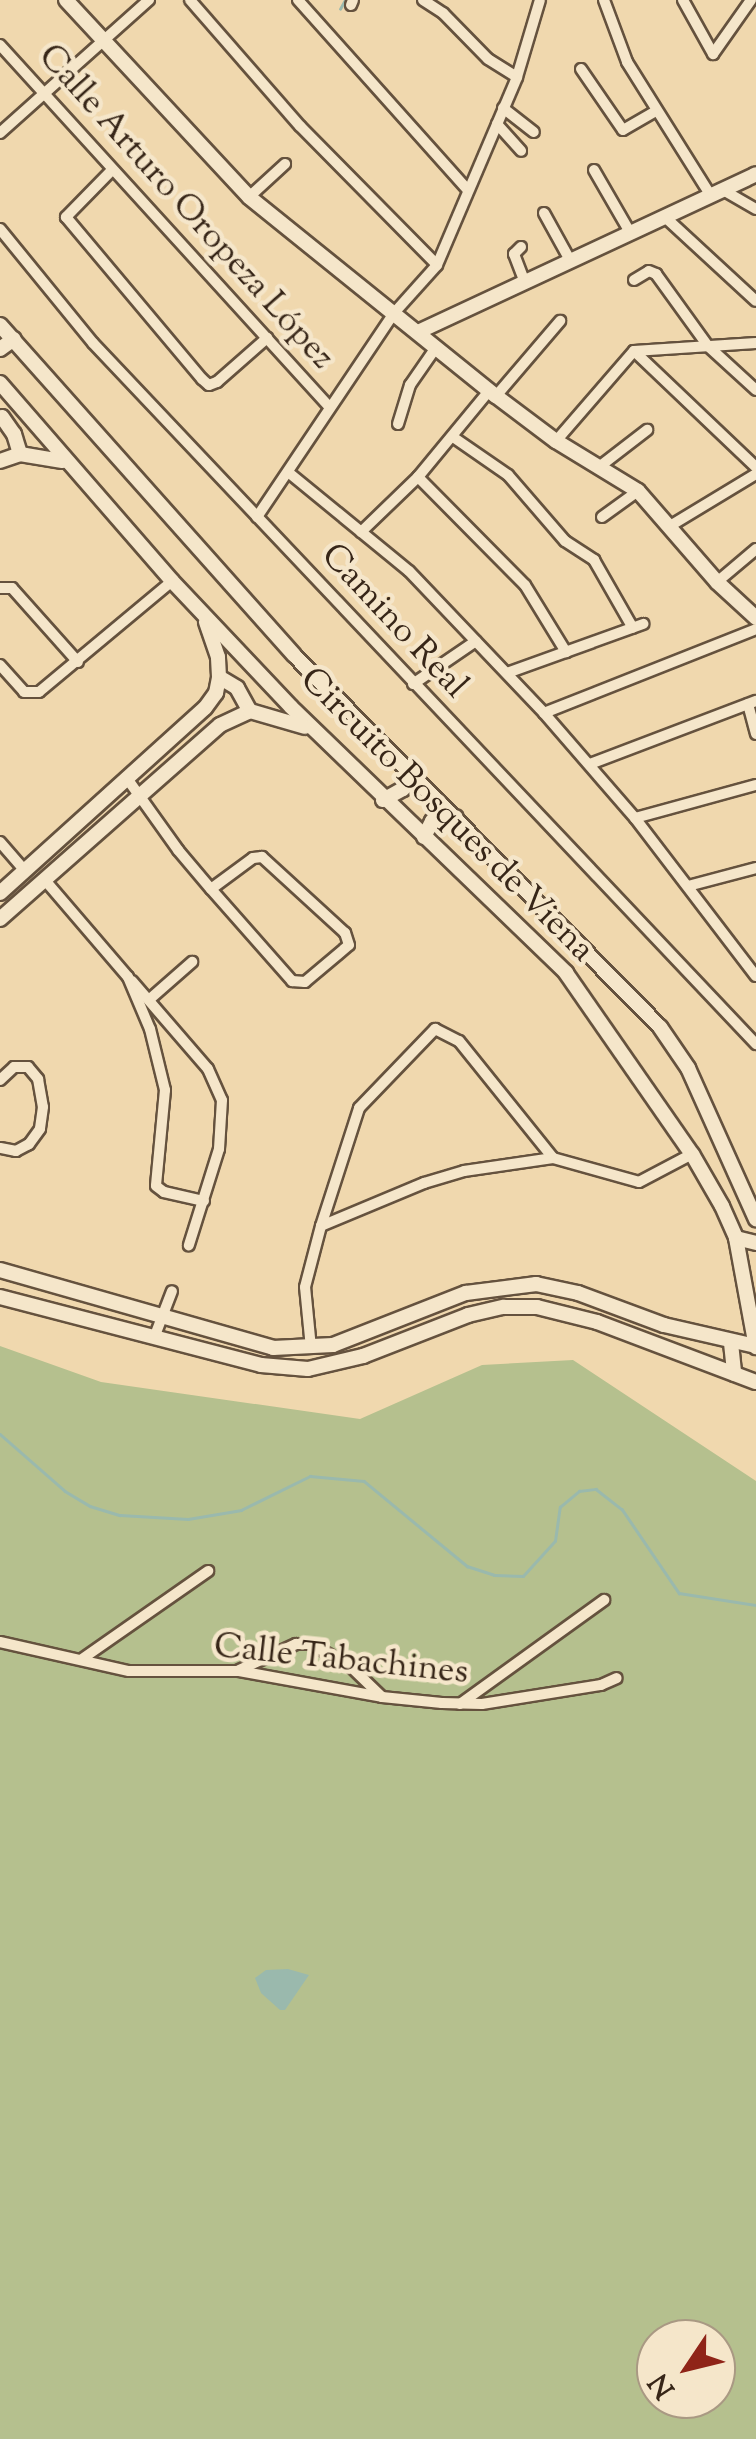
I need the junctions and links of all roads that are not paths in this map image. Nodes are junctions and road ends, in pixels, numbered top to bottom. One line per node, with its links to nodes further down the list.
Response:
1 (66, 0): 10 (main road)
2 (149, 0): 10 (street)
3 (190, 0): 35 (street)
4 (298, 0): 25 (street)
5 (423, 0): 13 (street)
6 (604, 0): 16 (street)
7 (752, 0): 9 (street)
8 (539, 1): 13 (street)
9 (687, 2)
10 (104, 42): 14 (street); 27 (main road)
11 (0, 45): 14 (street, Calle Arturo Oropeza López)
12 (582, 69): 16 (street)
13 (516, 77): 15 (street)
14 (44, 96): 19 (street); 22 (street, Calle Arturo Oropeza López)
15 (504, 108): 17 (street); 18 (street)
16 (654, 112): 26 (street)
17 (497, 124): 20 (street); 25 (street)
18 (534, 132)
19 (0, 133)
20 (521, 151)
21 (285, 164): 27 (street)
22 (112, 170): 43 (street, Calle Arturo Oropeza López); 43 (street)
23 (594, 170): 32 (street)
24 (756, 174): 26 (main road)
25 (468, 190): 35 (street)
26 (717, 193): 28 (street); 30 (main road)
27 (250, 198): 39 (main road)
28 (756, 209)
29 (544, 213): 34 (street)
30 (666, 218): 32 (main road); 38 (street)
31 (0, 229): 68 (street, Camino Real)
32 (631, 234): 34 (main road)
33 (521, 247): 37 (street)
34 (571, 262): 37 (main road)
35 (437, 264): 39 (street)
36 (634, 280): 47 (street)
37 (525, 282): 42 (main road)
38 (756, 301)
39 (394, 313): 42 (main road); 54 (street)
40 (560, 321): 52 (street)
41 (0, 325): 44 (main road, Circuito Bosques de Viena)
42 (420, 331): 46 (main road)
43 (267, 338): 54 (street, Calle Arturo Oropeza López)
44 (14, 339): 48 (main road); 92 (main road, Circuito Bosques de Viena)
45 (756, 343): 47 (street)
46 (437, 346): 52 (main road); 56 (street)
47 (708, 346): 49 (street); 51 (street)
48 (0, 350)
49 (634, 352): 59 (street); 64 (street)
50 (0, 383): 62 (main road, Circuito Bosques de Viena)
51 (756, 390)
52 (492, 393): 58 (street); 59 (main road)
53 (0, 399): 55 (main road)
54 (329, 407): 65 (street)
55 (1, 420): 60 (main road)
56 (398, 424)
57 (647, 430): 63 (street)
58 (453, 437): 66 (street); 80 (street)
59 (556, 441): 63 (main road)
60 (20, 454): 61 (main road); 62 (main road)
61 (0, 461)
62 (66, 462): 73 (main road, Circuito Bosques de Viena)
63 (599, 467): 67 (main road)
64 (756, 470): 70 (street)
65 (288, 472): 68 (street); 71 (street)
66 (418, 477): 71 (street); 80 (street)
67 (638, 491): 69 (street); 70 (main road)
68 (257, 516): 85 (street, Camino Real)
69 (602, 517)
70 (670, 526): 74 (main road)
71 (361, 532): 79 (street)
72 (756, 549): 74 (street)
73 (172, 582): 76 (main road, Circuito Bosques de Viena); 81 (street)
74 (717, 582): 77 (main road)
75 (0, 588): 81 (street)
76 (202, 612): 84 (main road); 89 (main road, Circuito Bosques de Viena)
77 (756, 618)
78 (756, 629): 88 (street)
79 (476, 641): 83 (street); 85 (street)
80 (566, 652): 83 (street)
81 (78, 662): 82 (street)
82 (0, 664)
83 (507, 673): 88 (street)
84 (218, 677): 87 (main road); 93 (main road)
85 (412, 684): 112 (street, Camino Real)
86 (752, 702): 90 (street); 91 (street)
87 (250, 712): 89 (main road); 95 (main road)
88 (544, 713): 91 (street)
89 (313, 730): 96 (main road, Circuito Bosques de Viena)
90 (756, 734)
91 (590, 764): 98 (street)
92 (408, 768): 96 (main road); 97 (main road, Circuito Bosques de Viena)
93 (126, 776): 95 (street); 102 (main road)
94 (756, 785): 98 (street)
95 (137, 796): 103 (main road); 105 (street)
96 (383, 800): 99 (main road, Circuito Bosques de Viena)
97 (456, 817): 99 (main road); 118 (main road, Circuito Bosques de Viena)
98 (635, 818): 104 (street)
99 (424, 838): 115 (main road, Circuito Bosques de Viena)
100 (0, 842): 102 (street)
101 (756, 868): 104 (street)
102 (25, 871): 106 (main road)
103 (44, 879): 107 (main road); 110 (street)
104 (688, 886): 109 (street)
105 (211, 889): 105 (street)
106 (0, 893)
107 (0, 919)
108 (192, 962): 111 (street)
109 (756, 976)
110 (128, 977): 111 (street); 117 (street)
111 (152, 998): 117 (street)
112 (756, 1044)
113 (0, 1080): 114 (street)
114 (0, 1148)
115 (692, 1154): 116 (street); 120 (main road, Circuito Bosques de Viena)
116 (553, 1158): 119 (street); 119 (street)
117 (204, 1202): 122 (street)
118 (756, 1219)
119 (321, 1226): 132 (street)
120 (736, 1238): 121 (main road); 125 (main road, Circuito Bosques de Viena)
121 (756, 1243)
122 (190, 1245)
123 (756, 1263): 125 (main road)
124 (0, 1270): 128 (main road)
125 (741, 1272): 131 (main road, Circuito Bosques de Viena)
126 (172, 1292): 128 (street)
127 (0, 1297): 129 (main road)
128 (160, 1318): 129 (street); 132 (main road)
129 (154, 1338): 133 (main road)
130 (731, 1343): 131 (main road); 132 (main road); 133 (main road)
131 (756, 1347)
132 (311, 1348)
133 (734, 1374): 134 (main road)
134 (756, 1382)
135 (208, 1572): 138 (street)
136 (604, 1600): 142 (street)
137 (0, 1642): 138 (street, Calle Tabachines)
138 (82, 1659): 139 (street, Calle Tabachines)
139 (238, 1671): 141 (street, Calle Tabachines); 141 (street)
140 (617, 1678): 142 (street, Calle Tabachines)
141 (382, 1697): 142 (street, Calle Tabachines)
142 (460, 1704)

